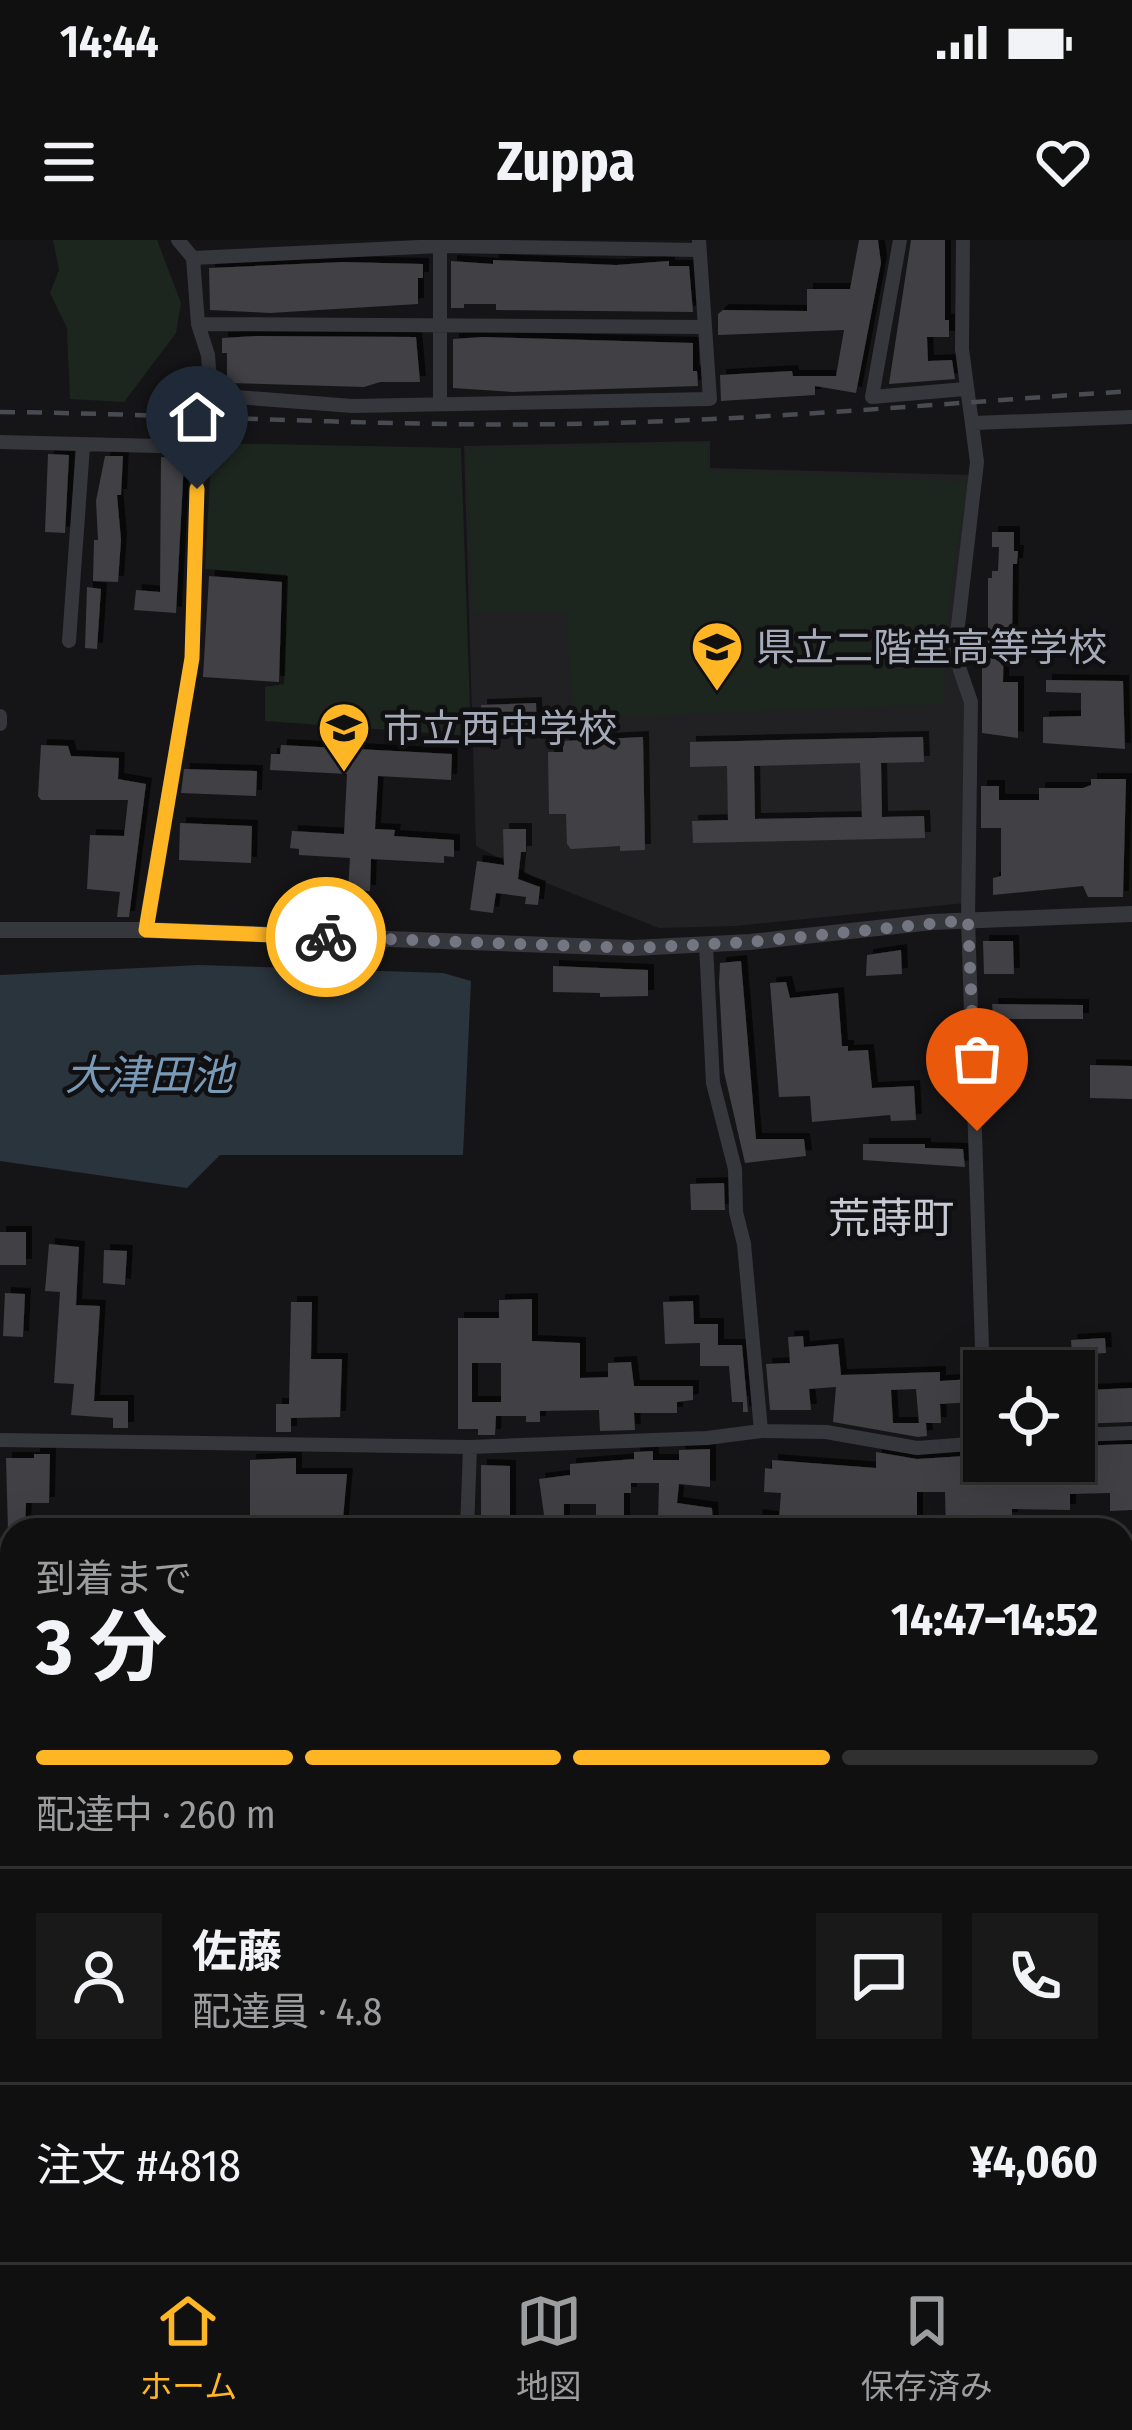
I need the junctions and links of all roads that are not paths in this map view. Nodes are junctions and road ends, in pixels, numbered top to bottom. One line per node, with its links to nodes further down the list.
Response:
1 (178, 240): 6 (street)
2 (900, 240): 10 (street)
3 (963, 240): 10 (street)
4 (440, 243): 5 (street); 6 (street); 8 (street)
5 (699, 245): 9 (street)
6 (193, 258): 7 (street)
7 (198, 324): 8 (street); 11 (street)
8 (440, 326): 9 (street); 11 (street)
9 (705, 327): 11 (street)
10 (965, 389): 13 (street)
11 (440, 404)
12 (1132, 417): 13 (street)
13 (974, 423): 18 (street)
14 (0, 442): 15 (street)
15 (83, 446): 16 (street); 20 (street)
16 (69, 640)
17 (1132, 914): 18 (street)
18 (968, 920): 21 (street); 22 (street)
19 (0, 930): 20 (street)
20 (146, 930): 21 (street)
21 (706, 945): 23 (street)
22 (982, 1350)
23 (761, 1431): 27 (street); 28 (street)
24 (1132, 1433): 25 (street)
25 (1095, 1434)
26 (0, 1440): 28 (street)
27 (963, 1445)
28 (470, 1447): 29 (street)
29 (467, 1518)

